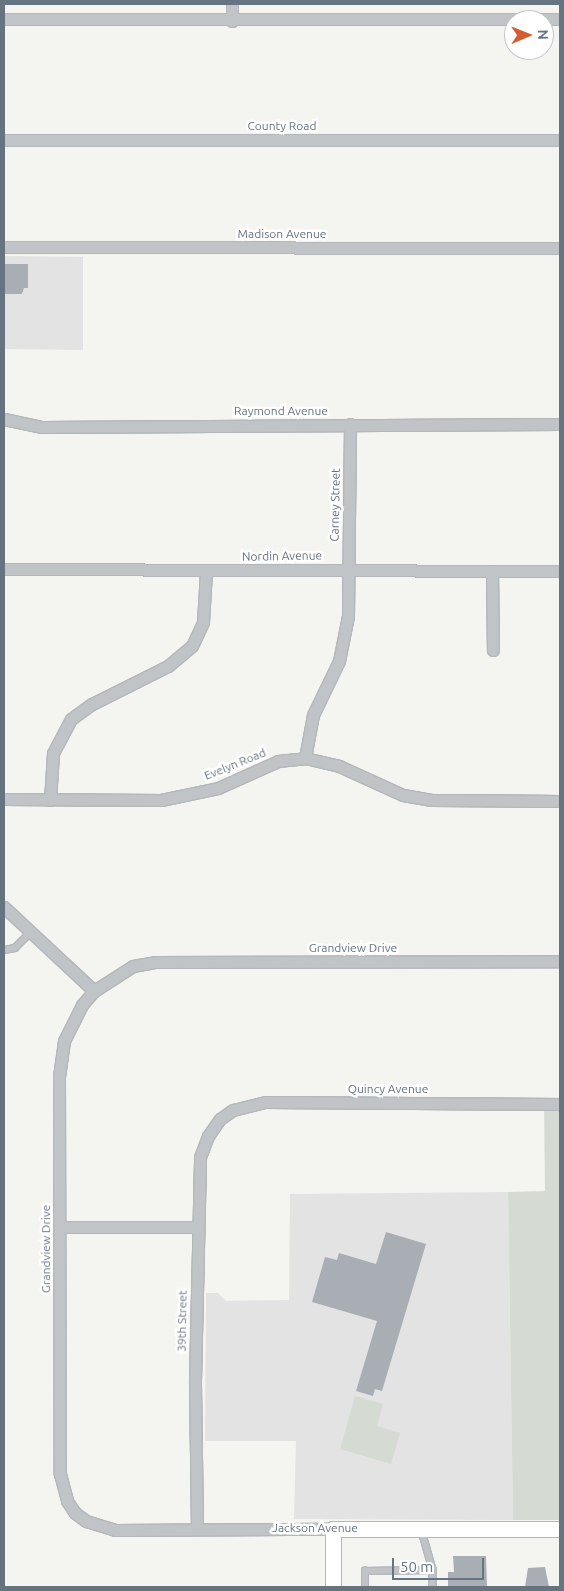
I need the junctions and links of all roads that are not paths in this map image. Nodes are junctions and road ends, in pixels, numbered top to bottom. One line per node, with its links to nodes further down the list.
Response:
1 (232, 4): 4 (street)
2 (560, 18): 4 (street)
3 (4, 19): 4 (street)
4 (232, 21)
5 (4, 140): 6 (street, County Road)
6 (560, 140)
7 (4, 247): 8 (street, Madison Avenue)
8 (560, 248)
9 (4, 419): 10 (street, Raymond Avenue)
10 (350, 424): 11 (street, Raymond Avenue); 12 (street, Carney Street)
11 (560, 424)
12 (348, 568): 14 (street, Nordin Avenue); 16 (street, Nordin Avenue); 18 (street, Carney Street)
13 (4, 570): 16 (street, Nordin Avenue)
14 (492, 571): 15 (street, Nordin Avenue); 17 (street)
15 (560, 571)
16 (206, 572): 20 (street)
17 (492, 650)
18 (305, 758): 20 (street, Evelyn Road); 21 (street, Evelyn Road)
19 (4, 799): 20 (street, Evelyn Road)
20 (50, 800)
21 (560, 801)
22 (4, 907): 23 (street)
23 (31, 932): 24 (lane); 26 (street)
24 (4, 950)
25 (560, 961): 26 (street, Grandview Drive)
26 (94, 991): 29 (street, Grandview Drive)
27 (560, 1104): 28 (street, Quincy Avenue)
28 (220, 1119): 30 (street, 39th Street)
29 (60, 1226): 30 (street); 31 (street, Grandview Drive)
30 (197, 1227): 32 (street, 39th Street)
31 (75, 1512): 32 (street, Jackson Avenue)
32 (197, 1528): 33 (street, Jackson Avenue)
33 (333, 1528): 34 (street, Jackson Avenue); 37 (street)
34 (422, 1528): 35 (street, Jackson Avenue); 36 (lane)
35 (560, 1529)
36 (433, 1570): 38 (lane); 39 (lane)
37 (333, 1587)
38 (365, 1587)
39 (433, 1587)

